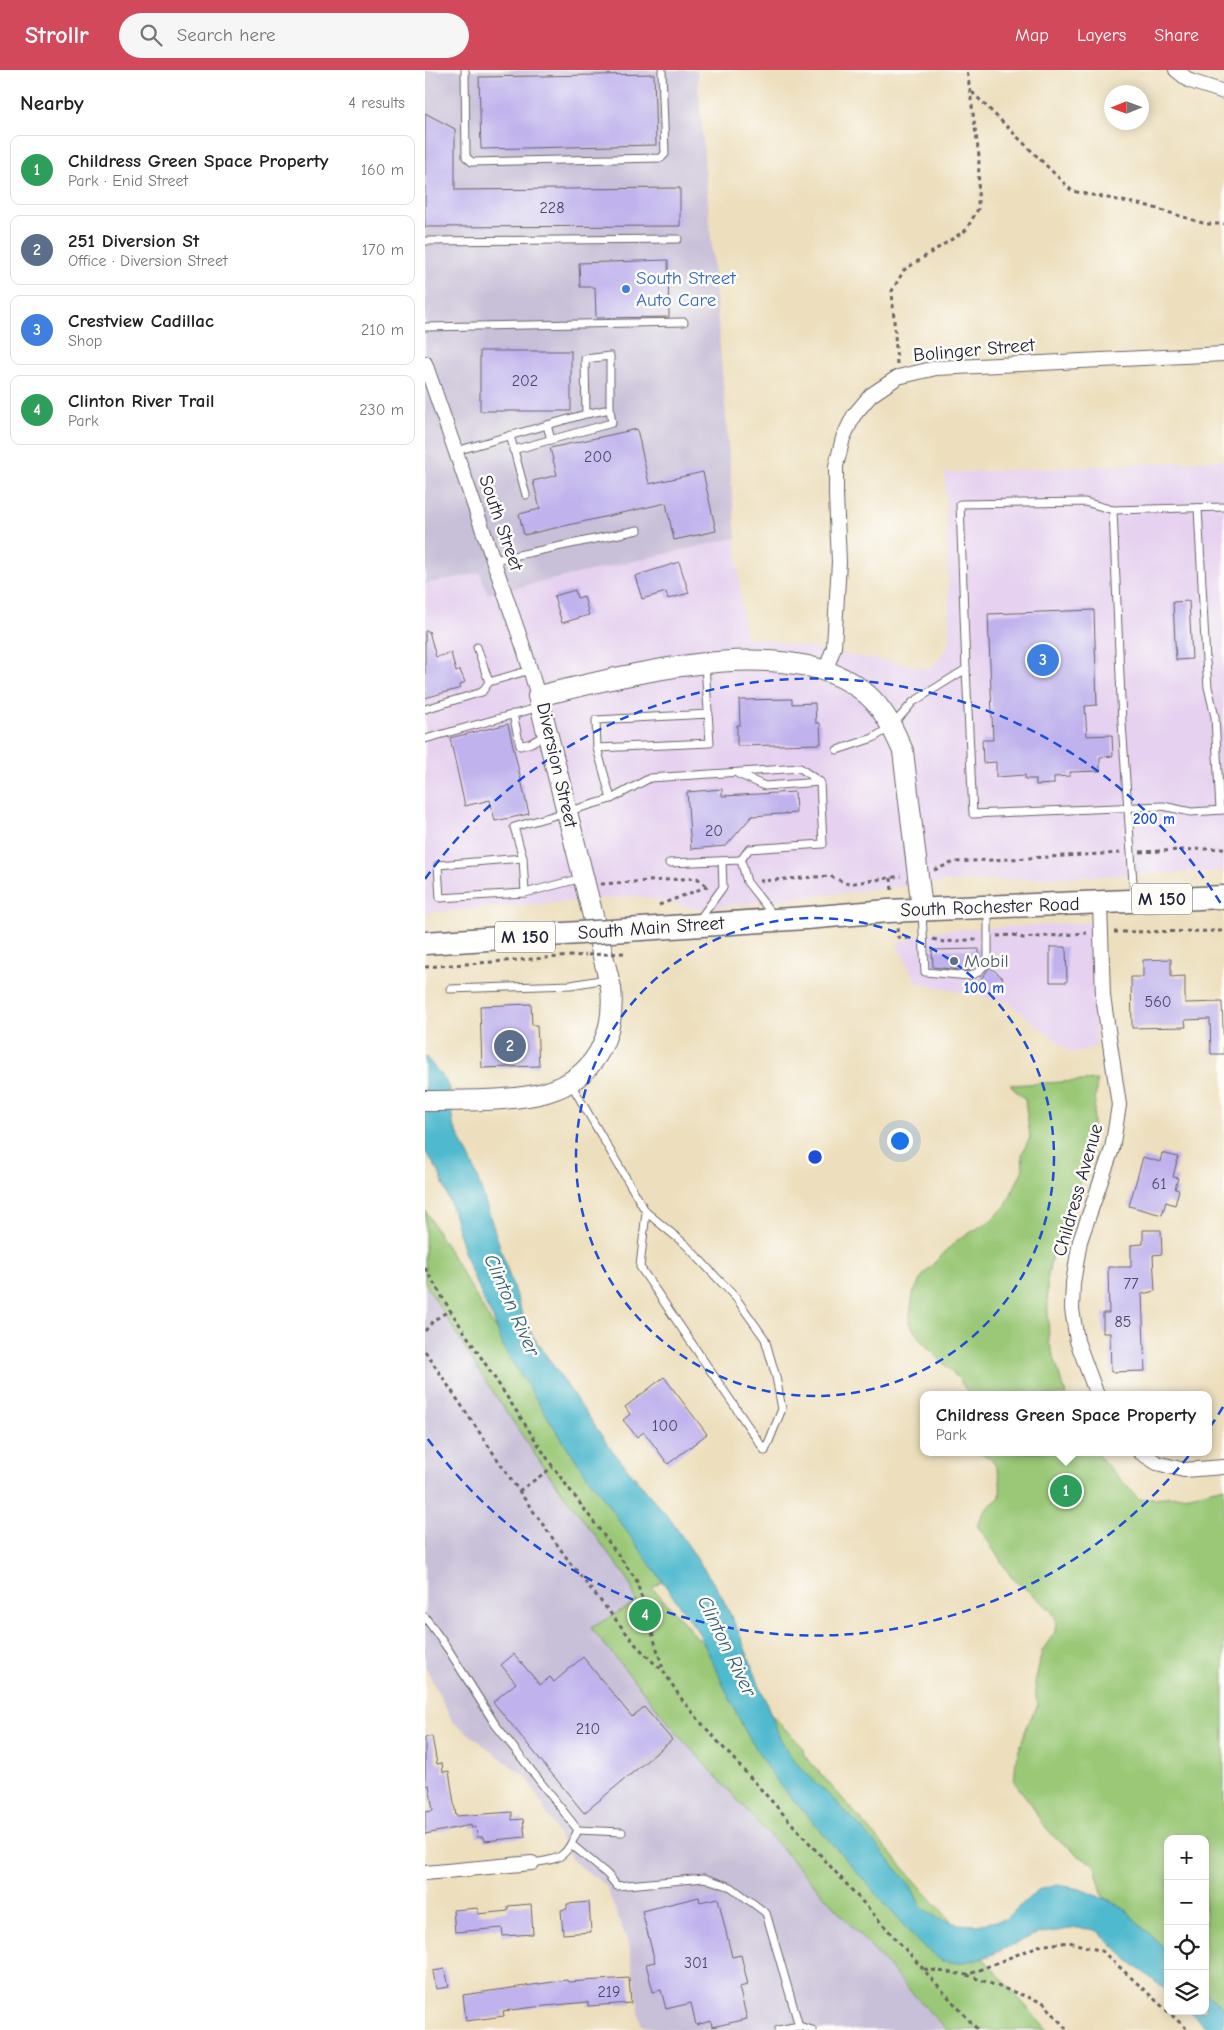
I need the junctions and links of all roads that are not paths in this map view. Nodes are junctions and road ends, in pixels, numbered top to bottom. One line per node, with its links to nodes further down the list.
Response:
1 (465, 70): 2 (lane)
2 (662, 70)
3 (1176, 70): 4 (street)
4 (1224, 92)
5 (678, 239): 6 (lane)
6 (425, 241)
7 (684, 322): 8 (lane)
8 (425, 326)
9 (1224, 354): 28 (street, Bolinger Street)
10 (425, 363): 17 (street, South Street)
11 (609, 409): 12 (lane); 12 (lane); 15 (lane)
12 (586, 414): 13 (lane)
13 (547, 425): 14 (lane); 15 (lane)
14 (509, 435): 16 (lane); 17 (lane)
15 (551, 440): 16 (lane)
16 (513, 450): 18 (lane)
17 (456, 451): 23 (street, South Street)
18 (526, 495)
19 (1224, 507): 20 (lane)
20 (1198, 508): 21 (lane); 43 (lane)
21 (1113, 510): 26 (lane); 42 (lane)
22 (638, 530): 23 (lane)
23 (494, 560): 27 (street, South Street)
24 (477, 647): 29 (lane)
25 (705, 664): 28 (street, Diversion Street); 30 (street, Diversion Street); 33 (lane)
26 (966, 669): 34 (lane); 42 (lane)
27 (530, 670): 29 (lane); 30 (street, South Street)
28 (825, 672): 34 (street, Diversion Street)
29 (489, 682): 31 (lane)
30 (539, 701): 32 (lane); 35 (street, Diversion Street)
31 (425, 709)
32 (513, 714): 35 (lane); 36 (lane)
33 (709, 714): 37 (lane); 37 (lane)
34 (892, 726): 38 (lane); 55 (street, Diversion Street)
35 (548, 734): 44 (street, Diversion Street)
36 (425, 739)
37 (597, 748): 41 (lane)
38 (837, 750)
39 (736, 773): 40 (lane); 40 (lane); 41 (lane)
40 (820, 782): 46 (lane)
41 (611, 799): 44 (lane)
42 (1128, 808): 43 (lane); 52 (lane)
43 (1222, 810)
44 (568, 812): 45 (lane); 49 (street, Diversion Street)
45 (523, 858): 50 (lane); 50 (lane)
46 (741, 860): 47 (lane); 56 (lane)
47 (722, 861): 48 (lane); 57 (lane)
48 (669, 863)
49 (592, 881): 50 (lane); 59 (street, Diversion Street)
50 (525, 893)
51 (1224, 896): 52 (main road, South Rochester Road / M 150)
52 (1134, 900): 53 (main road, South Rochester Road / M 150)
53 (1100, 903): 54 (main road, South Rochester Road / M 150); 64 (street, Childress Avenue)
54 (988, 906): 55 (main road, South Rochester Road / M 150); 55 (lane)
55 (922, 909): 56 (main road, South Rochester Road / M 150)
56 (767, 921): 57 (main road, South Main Street / M 150)
57 (695, 925): 58 (main road, South Main Street / M 150, bridge)
58 (425, 943)
59 (609, 979): 60 (lane); 61 (street, Diversion Street)
60 (450, 989)
61 (570, 1081): 62 (street, Diversion Street); 63 (lane)
62 (425, 1101)
63 (646, 1212): 63 (lane)
64 (1096, 1391)
65 (1146, 1456): 66 (street)
66 (1224, 1467)
67 (425, 1618): 68 (lane)
68 (578, 1830): 69 (lane); 70 (lane)
69 (622, 1832)
70 (571, 1844): 71 (lane); 73 (lane)
71 (532, 1863): 72 (street)
72 (425, 1873)
73 (799, 2026): 74 (lane); 75 (lane)
74 (778, 2030)
75 (812, 2030)

